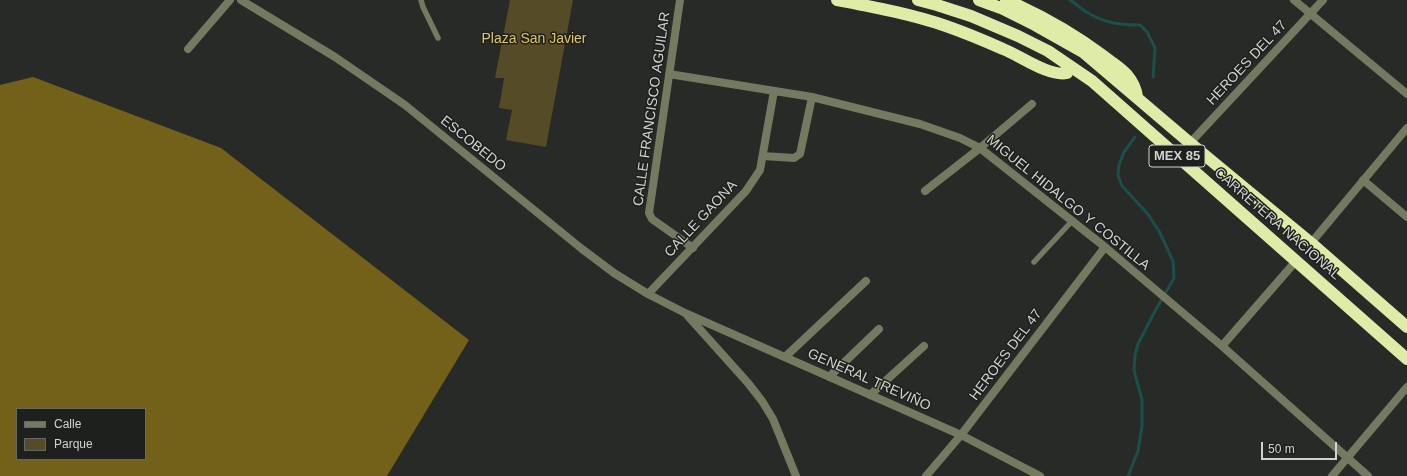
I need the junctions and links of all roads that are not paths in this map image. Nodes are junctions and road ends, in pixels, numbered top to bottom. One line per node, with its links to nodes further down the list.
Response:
1 (230, 0): 14 (street)
2 (241, 0): 37 (street, ESCOBEDO)
3 (421, 0): 13 (lane)
4 (680, 0): 16 (street, CALLE FRANCISCO AGUILAR)
5 (837, 0): 15 (highway, MEX 85)
6 (866, 0): 15 (highway, MEX 85)
7 (918, 0): 17 (highway, CARRETERA NACIONAL / MEX 85)
8 (979, 0): 21 (highway, CARRETERA NACIONAL / MEX 85)
9 (1006, 0): 21 (highway, MEX 85)
10 (1294, 0): 12 (street)
11 (1323, 0): 12 (street, HEROES DEL 47)
12 (1310, 14): 19 (street); 24 (street, HEROES DEL 47)
13 (438, 38)
14 (188, 49)
15 (1067, 73): 17 (highway, MEX 85)
16 (669, 74): 18 (street, MIGUEL HIDALGO Y COSTILLA); 33 (street, CALLE FRANCISCO AGUILAR)
17 (1092, 81): 34 (highway, CARRETERA NACIONAL / MEX 85)
18 (774, 91): 20 (street, MIGUEL HIDALGO Y COSTILLA); 26 (street, CALLE GAONA)
19 (1407, 94)
20 (812, 97): 25 (street, MIGUEL HIDALGO Y COSTILLA); 26 (street)
21 (1138, 98): 24 (highway, CARRETERA NACIONAL / MEX 85)
22 (1032, 104): 25 (street)
23 (1407, 128): 27 (street)
24 (1190, 143): 31 (highway, CARRETERA NACIONAL / MEX 85)
25 (980, 148): 28 (street); 30 (street, MIGUEL HIDALGO Y COSTILLA)
26 (763, 156): 33 (street, CALLE GAONA)
27 (1363, 180): 29 (street); 31 (street)
28 (925, 191)
29 (1407, 217)
30 (1072, 221): 32 (street, MIGUEL HIDALGO Y COSTILLA); 35 (lane)
31 (1311, 243): 39 (highway, CARRETERA NACIONAL / MEX 85)
32 (1105, 247): 42 (street, MIGUEL HIDALGO Y COSTILLA); 48 (street, HEROES DEL 47)
33 (693, 248): 37 (street, CALLE GAONA)
34 (1296, 260): 42 (street); 44 (highway, CARRETERA NACIONAL / MEX 85)
35 (1034, 262)
36 (866, 281): 43 (street)
37 (648, 294): 38 (street, ESCOBEDO)
38 (685, 313): 43 (street, GENERAL TREVIÑO); 51 (street)
39 (1407, 327)
40 (879, 329): 45 (street)
41 (924, 346): 47 (street)
42 (1222, 346): 49 (street, MIGUEL HIDALGO Y COSTILLA)
43 (785, 357): 45 (street, GENERAL TREVIÑO)
44 (1407, 359)
45 (829, 377): 47 (street, GENERAL TREVIÑO)
46 (1407, 387): 49 (street)
47 (870, 395): 48 (street, GENERAL TREVIÑO)
48 (961, 435): 50 (street, GENERAL TREVIÑO); 52 (street, HEROES DEL 47)
49 (1347, 458): 54 (street); 55 (street)
50 (1026, 473): 53 (street, GENERAL TREVIÑO)
51 (796, 476)
52 (926, 476)
53 (1040, 476)
54 (1332, 476)
55 (1368, 476)

